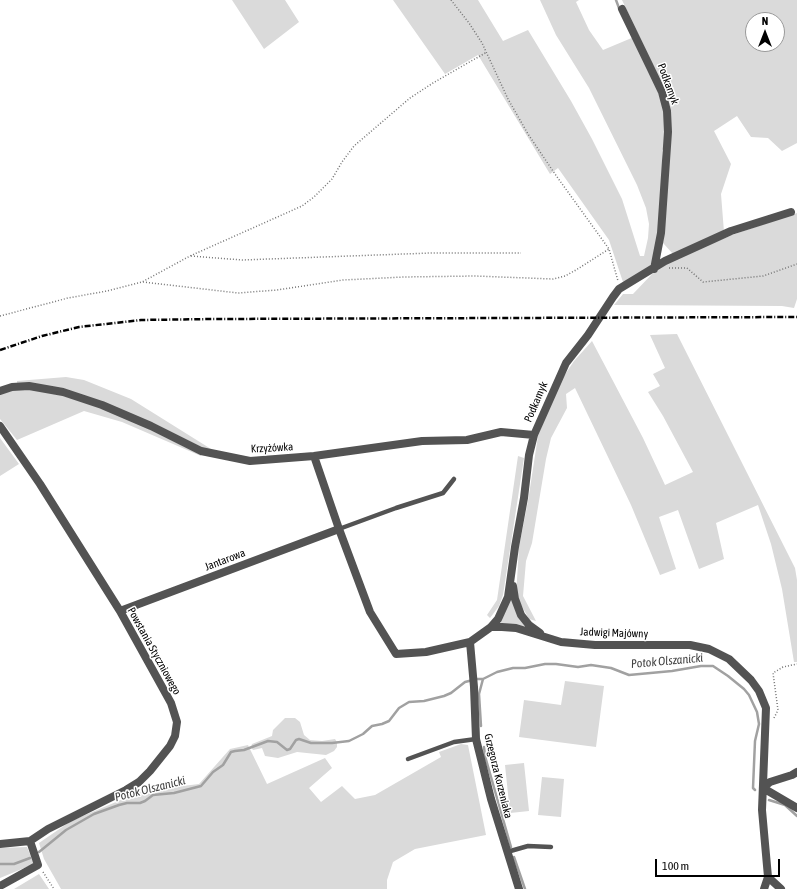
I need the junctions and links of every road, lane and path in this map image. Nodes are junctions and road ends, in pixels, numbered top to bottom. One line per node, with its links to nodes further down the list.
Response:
1 (451, 0): 3 (path)
2 (622, 9): 10 (street, Podkamyk)
3 (487, 52): 5 (path); 7 (path)
4 (791, 212): 10 (street, Podkamyk)
5 (609, 249): 11 (path); 12 (path)
6 (521, 253): 7 (path)
7 (190, 256): 11 (path)
8 (797, 264): 9 (path)
9 (667, 268)
10 (654, 269): 12 (street, Podkamyk)
11 (142, 282): 13 (path)
12 (620, 289): 16 (street, Podkamyk)
13 (0, 316)
14 (0, 391): 17 (street, Krzyżówka)
15 (0, 426): 21 (street, Powstania Styczniowego)
16 (534, 435): 17 (street, Krzyżówka); 20 (street, Podkamyk)
17 (314, 456): 19 (street)
18 (454, 480): 19 (lane, Jantarowa)
19 (339, 529): 21 (street, Jantarowa); 24 (street)
20 (512, 580): 22 (street, Podkamyk); 23 (street, Podkamyk)
21 (120, 611): 32 (street, Powstania Styczniowego)
22 (491, 627): 23 (street, Jadwigi Majówny); 24 (street)
23 (545, 637): 30 (street, Jadwigi Majówny)
24 (470, 642): 27 (street, Grzegorza Korzeniaka)
25 (797, 664): 26 (path)
26 (773, 672)
27 (476, 739): 28 (lane); 35 (street, Grzegorza Korzeniaka)
28 (408, 759)
29 (797, 772): 30 (street)
30 (763, 788): 31 (street); 37 (street, Jadwigi Majówny)
31 (797, 808)
32 (30, 841): 33 (street); 36 (street)
33 (0, 844)
34 (551, 847): 35 (lane)
35 (508, 852): 40 (street, Grzegorza Korzeniaka)
36 (38, 865): 38 (street); 39 (path)
37 (768, 877): 41 (street, Jadwigi Majówny); 42 (street)
38 (0, 886)
39 (54, 889)
40 (519, 889)
41 (764, 889)
42 (780, 889)

